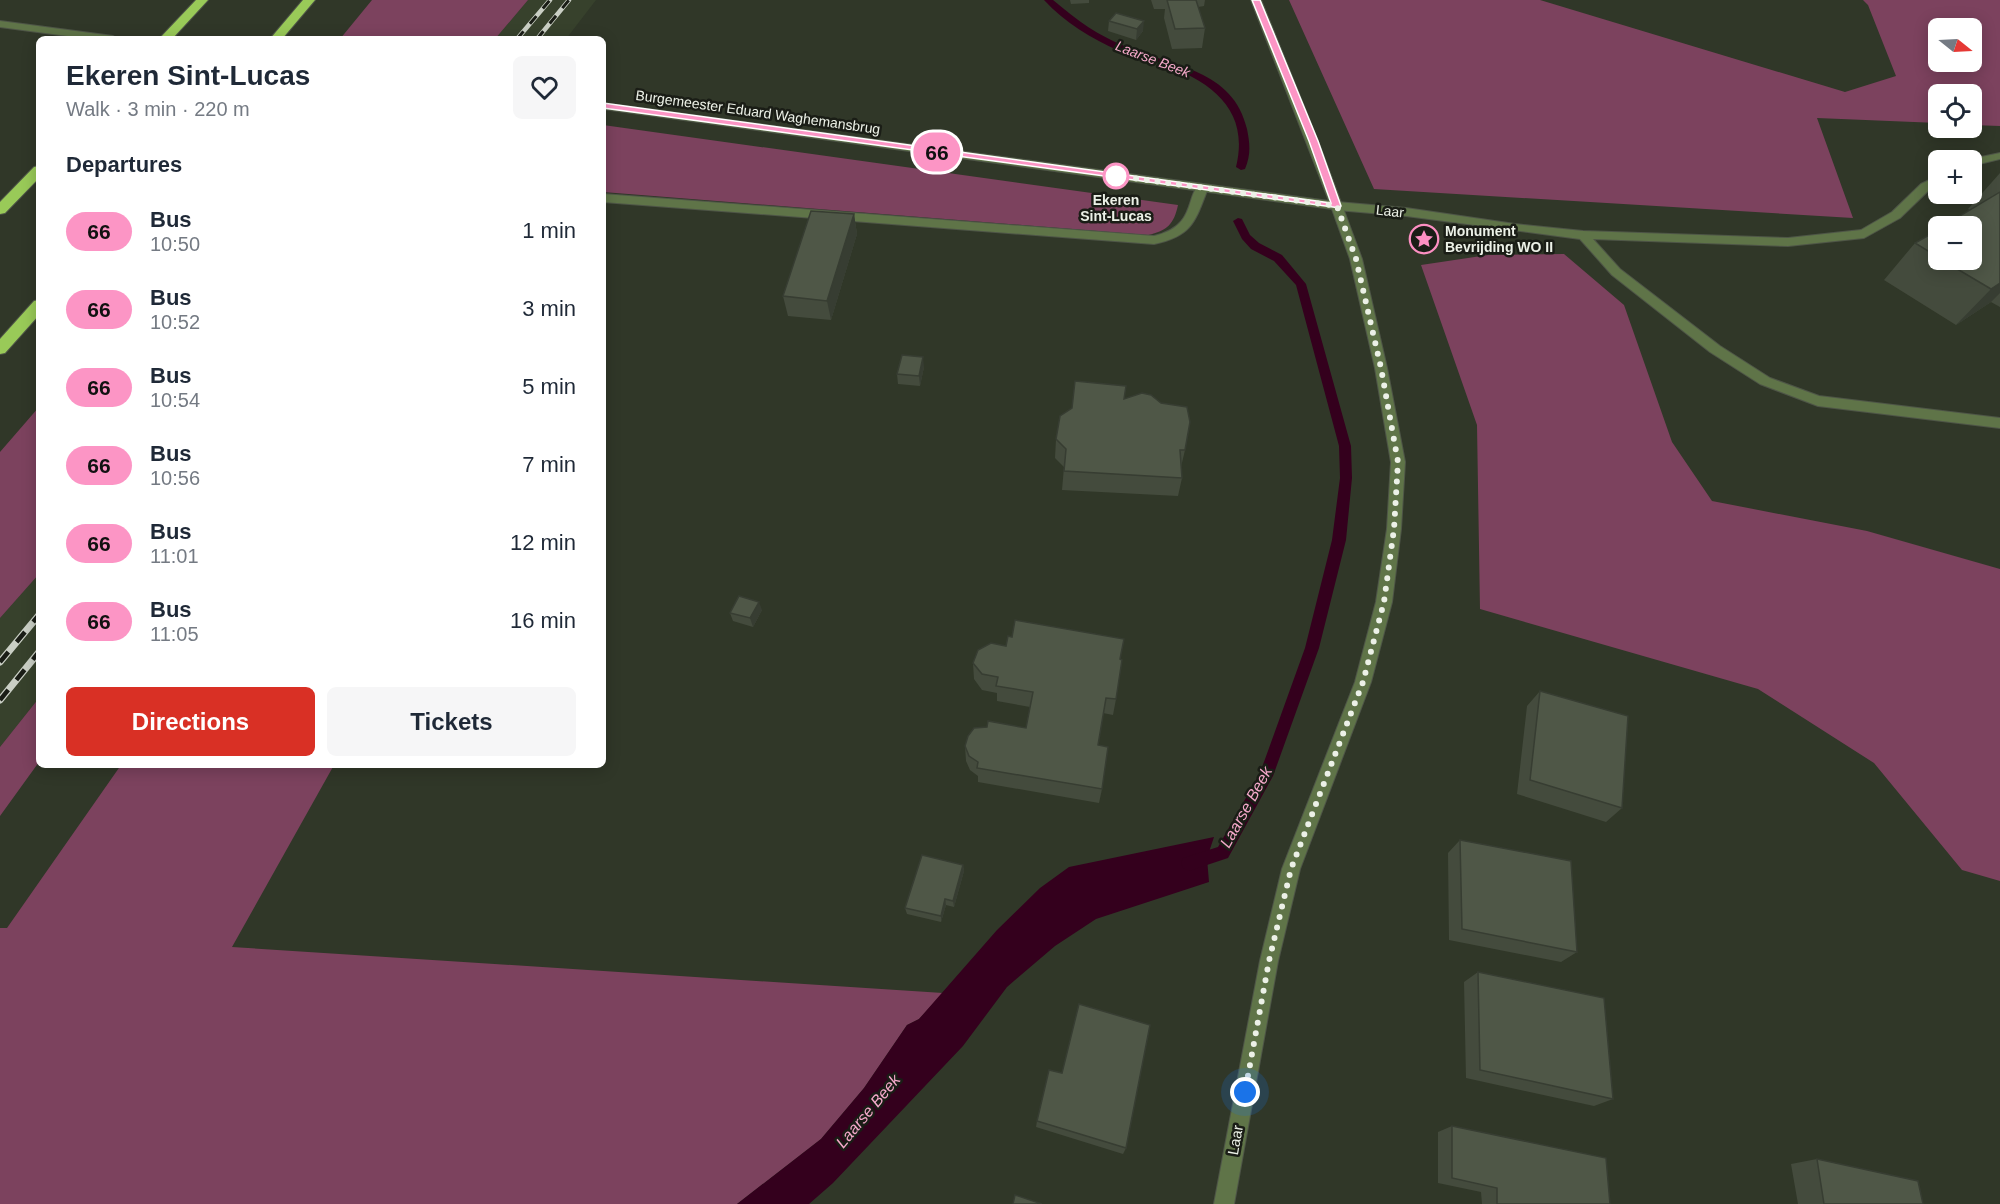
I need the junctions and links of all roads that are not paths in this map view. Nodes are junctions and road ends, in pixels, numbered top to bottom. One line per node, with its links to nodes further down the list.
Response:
1 (202, 0): 6 (highway)
2 (309, 0): 7 (highway)
3 (1256, 0): 15 (street, Laar)
4 (0, 24): 5 (street)
5 (90, 36)
6 (168, 36)
7 (279, 36)
8 (606, 106): 13 (street, Burgemeester Eduard Waghemansbrug)
9 (2000, 156): 10 (street)
10 (1982, 160)
11 (36, 173): 16 (highway)
12 (1928, 185): 17 (street, Laar)
13 (1202, 188): 14 (street); 15 (street, Burgemeester Eduard Waghemansbrug)
14 (606, 198)
15 (1337, 206): 17 (street, Laar); 21 (street, Laar)
16 (0, 210)
17 (1583, 235): 20 (street)
18 (36, 308): 19 (highway)
19 (0, 349)
20 (2000, 423)
21 (1224, 1204)

